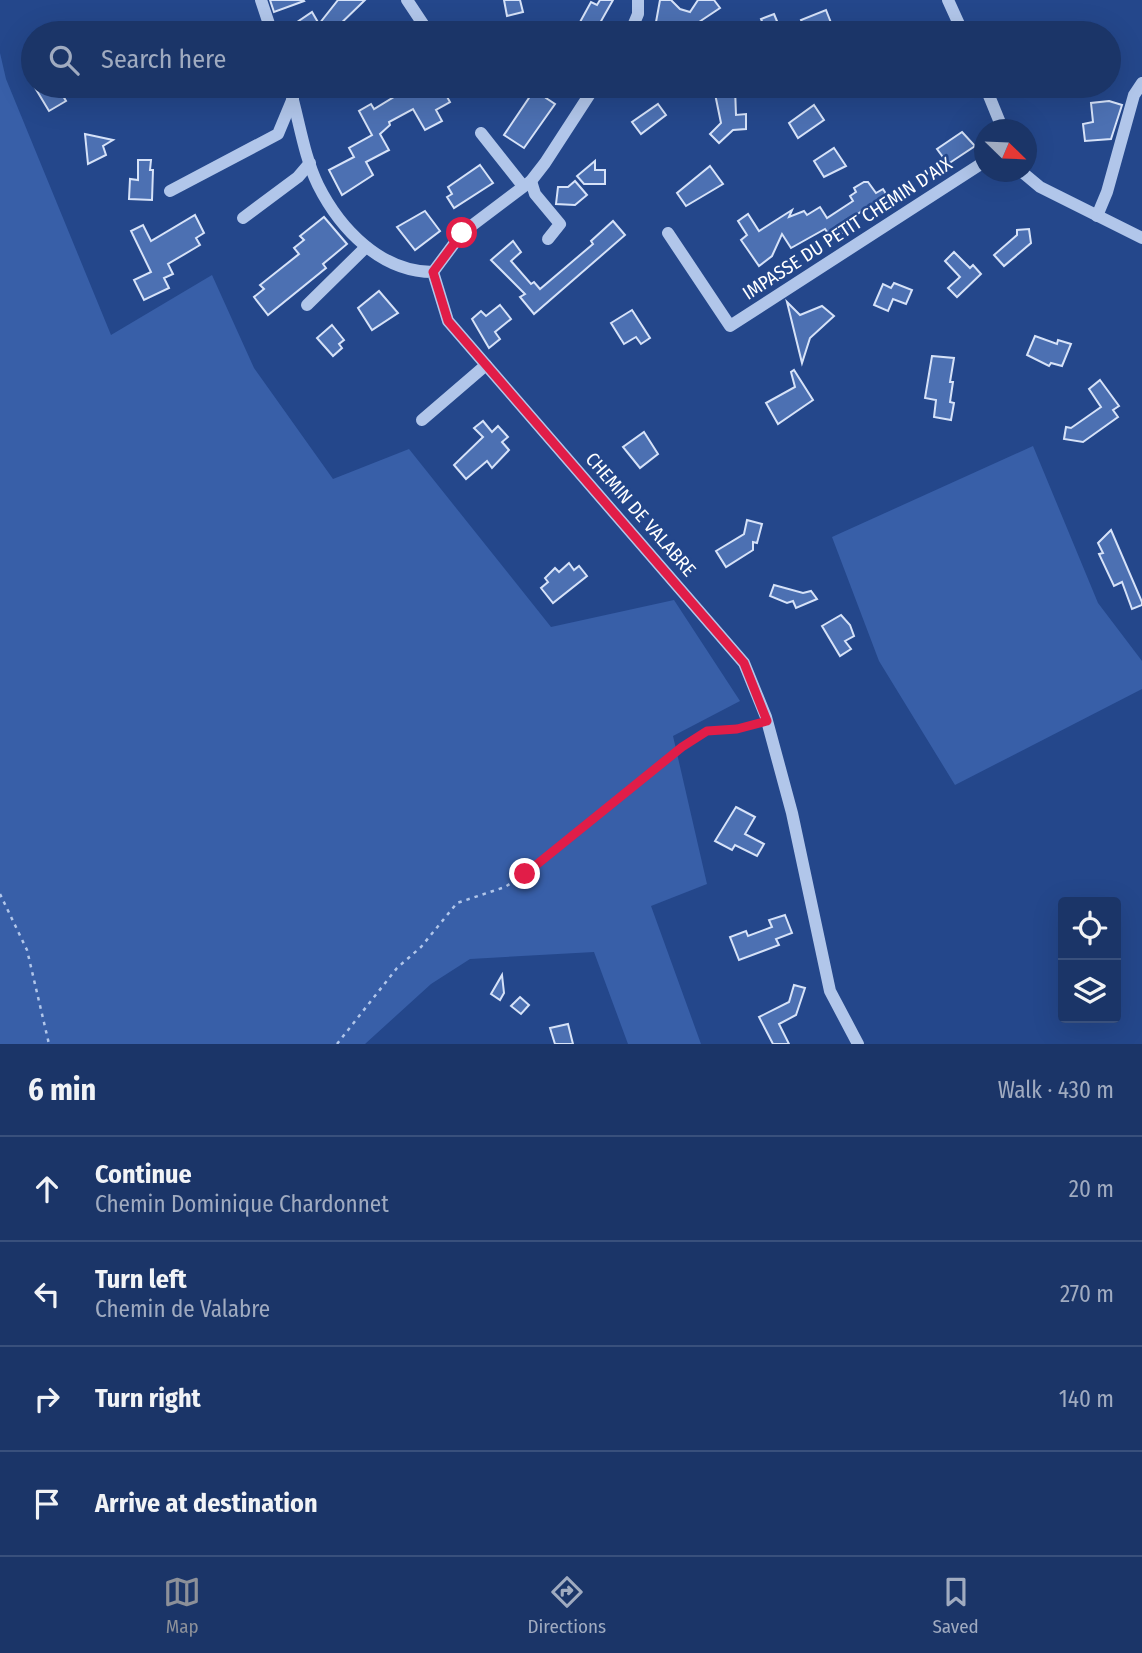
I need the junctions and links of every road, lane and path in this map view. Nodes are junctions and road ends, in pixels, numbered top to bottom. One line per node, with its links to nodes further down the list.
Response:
1 (261, 0): 5 (street)
2 (407, 0): 6 (street)
3 (638, 0): 7 (street)
4 (948, 0): 8 (street)
5 (268, 21)
6 (421, 21)
7 (635, 21)
8 (957, 21)
9 (1142, 83): 21 (street)
10 (289, 98): 20 (street)
11 (293, 98): 16 (street)
12 (587, 98): 19 (street)
13 (990, 98): 14 (street)
14 (998, 119)
15 (481, 133): 19 (street)
16 (310, 163): 22 (street); 26 (street)
17 (974, 169): 23 (street, IMPASSE DU PETIT CHEMIN D'AIX)
18 (1034, 182): 21 (street)
19 (527, 183): 25 (street); 27 (street)
20 (170, 191)
21 (1097, 216): 24 (street)
22 (243, 218)
23 (668, 233)
24 (1142, 238)
25 (548, 239)
26 (366, 247): 27 (street); 28 (street)
27 (433, 272): 29 (street, CHEMIN DE VALABRE)
28 (307, 305)
29 (486, 365): 30 (street); 31 (street, CHEMIN DE VALABRE)
30 (422, 420)
31 (767, 721): 34 (path); 35 (street, CHEMIN DE VALABRE)
32 (0, 894): 33 (path)
33 (49, 1044)
34 (337, 1044)
35 (858, 1044)

